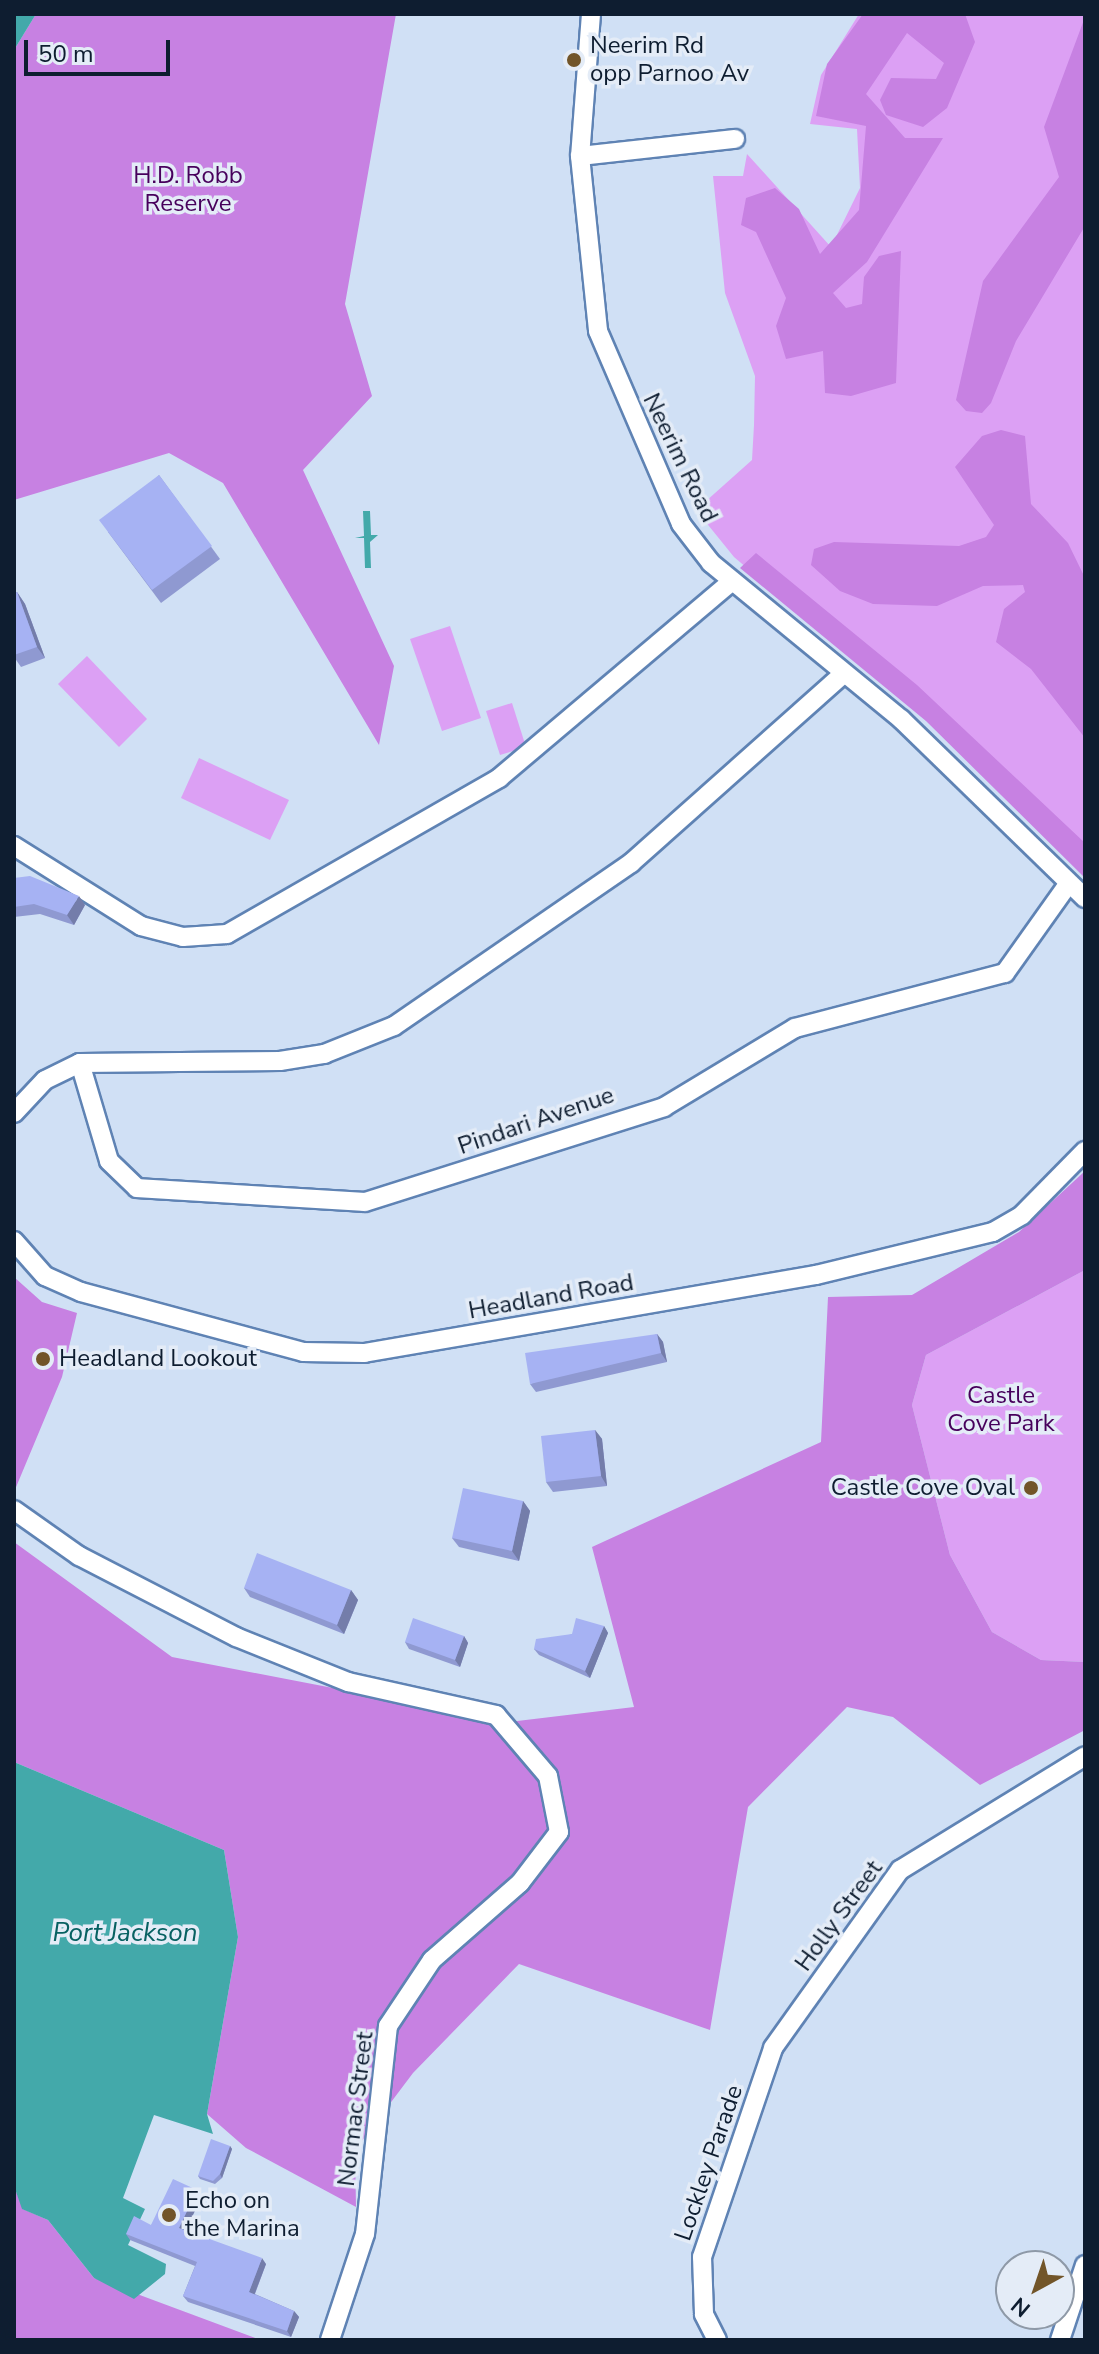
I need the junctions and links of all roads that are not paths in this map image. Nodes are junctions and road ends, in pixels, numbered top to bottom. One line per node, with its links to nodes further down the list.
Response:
1 (591, 14): 3 (street, Neerim Road)
2 (735, 139): 3 (street)
3 (580, 156): 4 (street, Neerim Road)
4 (732, 581): 5 (street, Neerim Road); 6 (street)
5 (844, 673): 7 (street, Neerim Road); 9 (street)
6 (14, 846)
7 (1069, 883): 8 (street, Neerim Road); 9 (street, Pindari Avenue)
8 (1085, 898)
9 (80, 1063): 10 (street)
10 (14, 1113)
11 (1085, 1151): 12 (street, Headland Road)
12 (14, 1241)
13 (14, 1510): 17 (street, Normac Street)
14 (1085, 1756): 15 (street, Holly Street)
15 (773, 2048): 18 (street, Lockley Parade)
16 (1085, 2265): 19 (street)
17 (330, 2340)
18 (717, 2340)
19 (1060, 2340)

